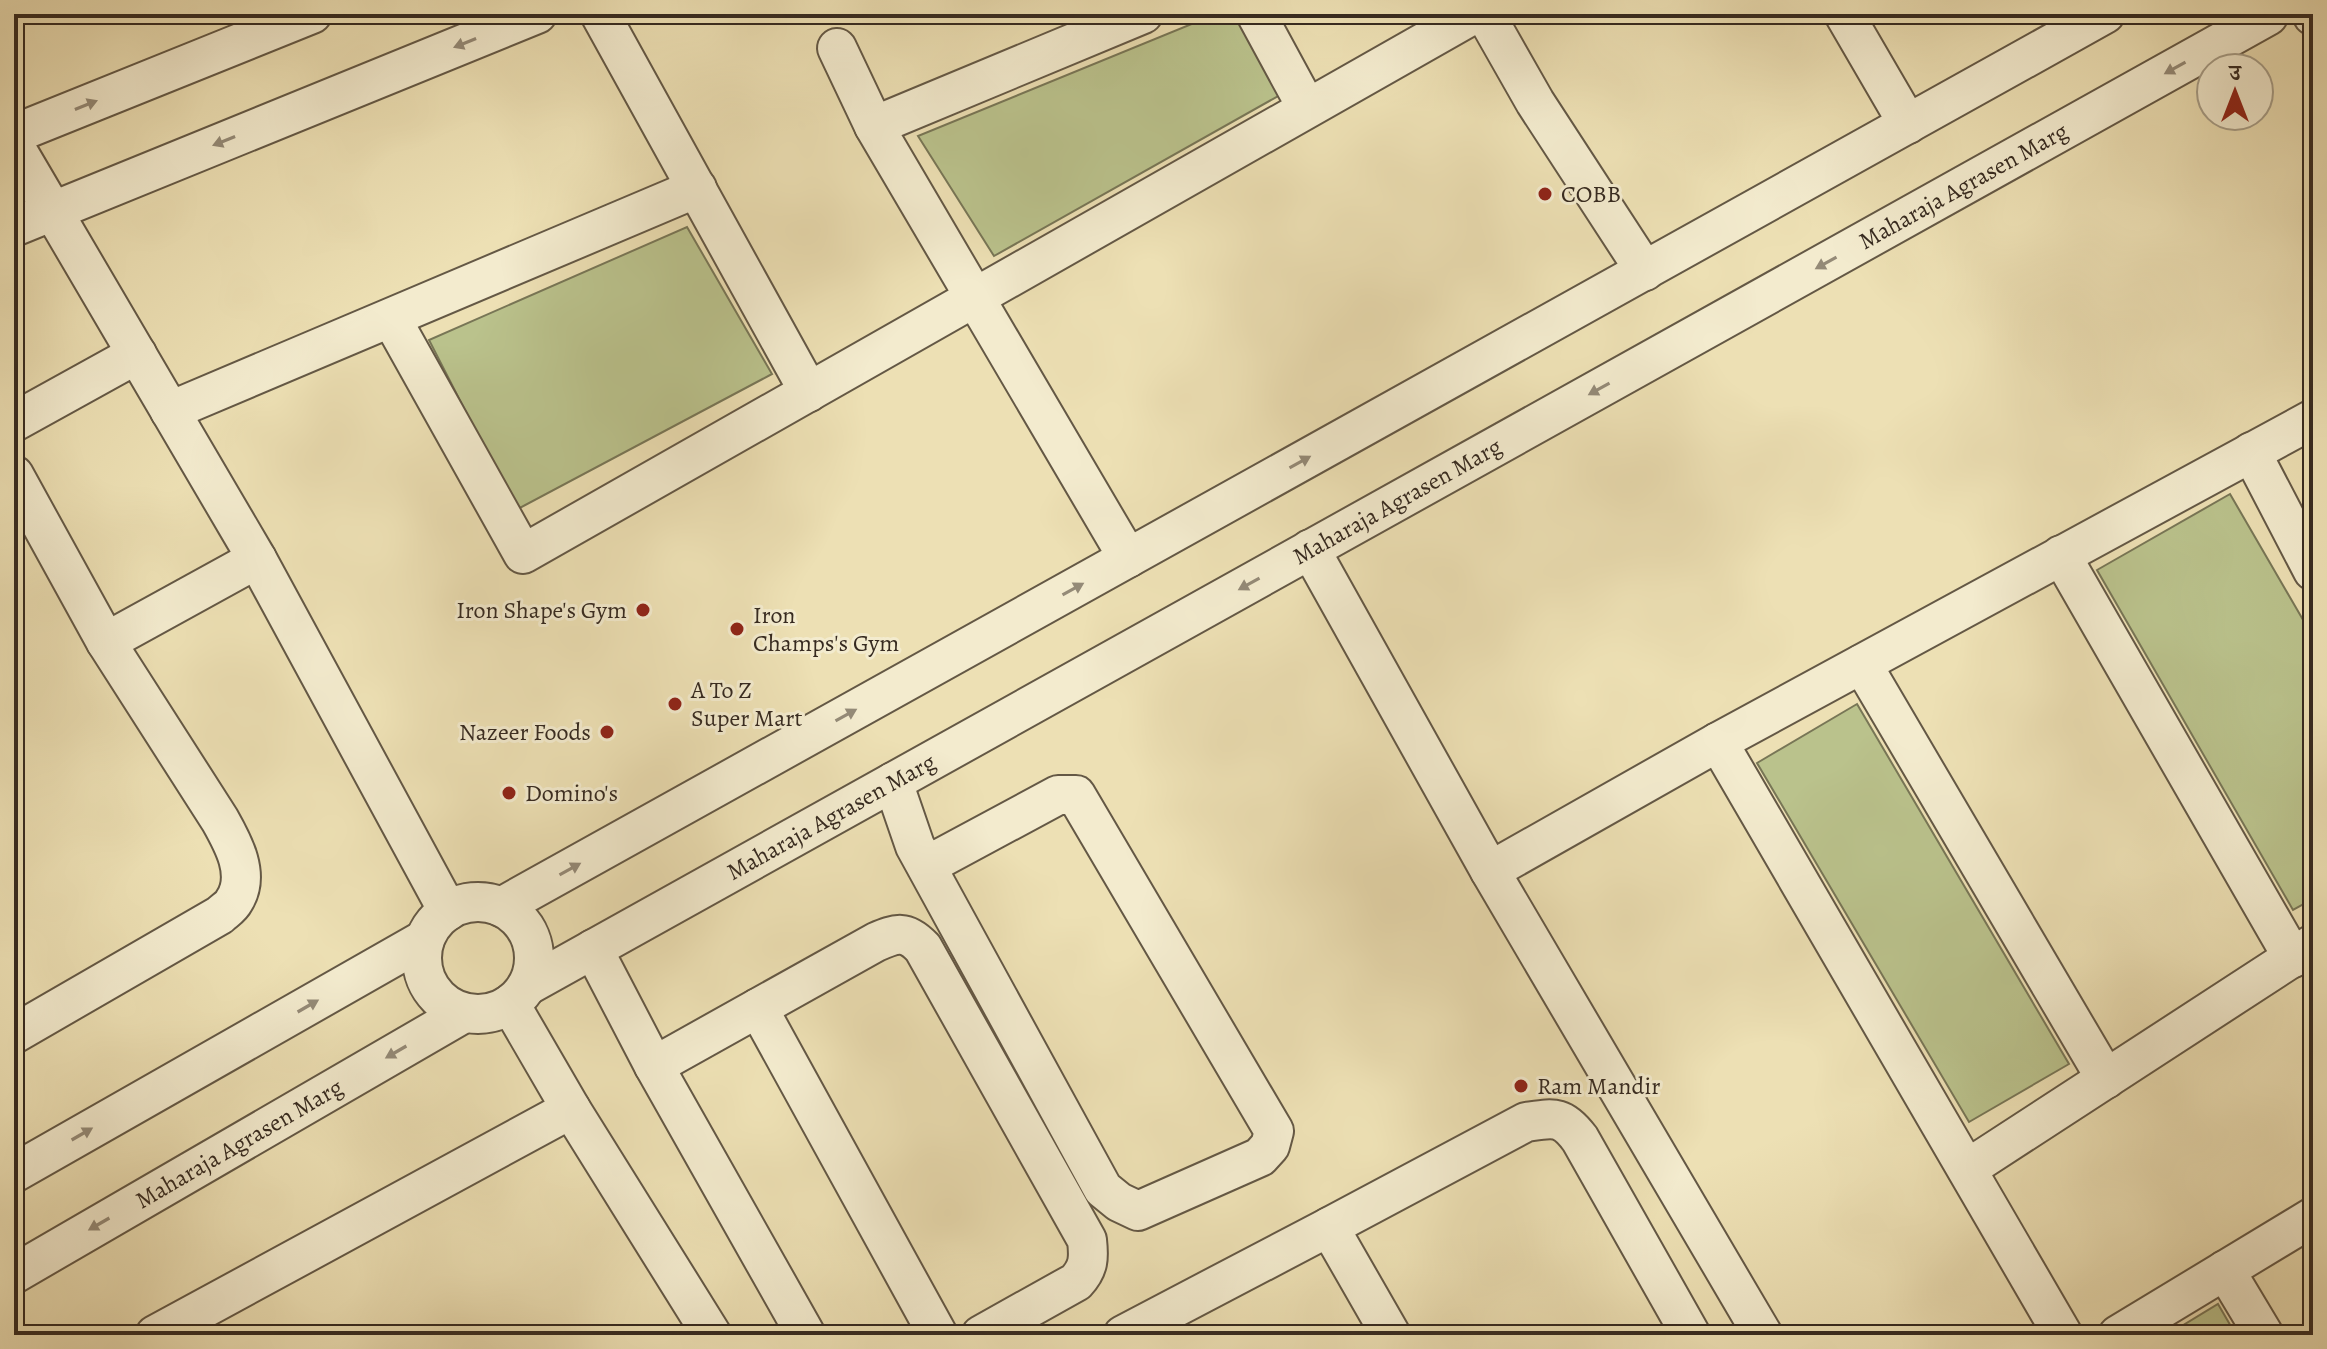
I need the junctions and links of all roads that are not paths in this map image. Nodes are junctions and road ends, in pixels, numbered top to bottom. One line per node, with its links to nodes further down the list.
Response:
1 (312, 14): 15 (street, one-way to 1)
2 (537, 14): 18 (street, one-way to 18)
3 (600, 14): 17 (street)
4 (1143, 14): 14 (street)
5 (1256, 14): 12 (street)
6 (1474, 14): 12 (street)
7 (1844, 14): 13 (street)
8 (2105, 14): 13 (street)
9 (2275, 15): 30 (street, Maharaja Agrasen Marg, one-way to 30)
10 (1494, 29): 20 (street)
11 (837, 48): 14 (street)
12 (1307, 108): 21 (street)
13 (1908, 124): 20 (street)
14 (874, 126): 21 (street)
15 (14, 134)
16 (14, 145): 18 (street)
17 (697, 188): 22 (street); 24 (street)
18 (52, 210): 19 (street); 23 (street)
19 (14, 227)
20 (1645, 271): 32 (street, one-way to 20)
21 (975, 297): 24 (street); 32 (street)
22 (391, 318): 24 (street); 25 (street)
23 (137, 354): 25 (street); 27 (street)
24 (809, 392)
25 (170, 411): 33 (street)
26 (2313, 419): 28 (street)
27 (14, 422)
28 (2251, 452): 31 (street); 34 (street)
29 (14, 475): 35 (street)
30 (1310, 549): 38 (street, Maharaja Agrasen Marg, one-way to 38); 40 (street)
31 (2061, 555): 36 (street); 44 (street)
32 (1128, 558): 41 (street, one-way to 32)
33 (257, 559): 35 (street); 42 (street)
34 (2313, 571)
35 (106, 642): 48 (street)
36 (1862, 664): 37 (street); 50 (street)
37 (1718, 742): 40 (street); 52 (street)
38 (893, 782): 39 (street); 43 (street, Maharaja Agrasen Marg)
39 (926, 866): 39 (street)
40 (1490, 871): 66 (street)
41 (501, 907): 42 (street); 45 (street)
42 (437, 925): 47 (street); 53 (street, one-way to 42)
43 (593, 949): 45 (street, Maharaja Agrasen Marg); 49 (street)
44 (2303, 951): 50 (street)
45 (519, 995): 47 (street, Maharaja Agrasen Marg); 51 (street)
46 (758, 1008): 49 (street); 61 (street); 62 (street)
47 (464, 1013): 57 (street, Maharaja Agrasen Marg, one-way to 57)
48 (14, 1034)
49 (654, 1066): 60 (street)
50 (2106, 1079): 52 (street)
51 (571, 1109): 58 (street); 59 (street)
52 (1967, 1169): 67 (street)
53 (14, 1173)
54 (2313, 1217): 56 (street)
55 (1329, 1227): 63 (street); 64 (street); 65 (street)
56 (2225, 1270): 68 (street); 69 (street)
57 (14, 1274)
58 (155, 1335)
59 (712, 1335)
60 (806, 1335)
61 (938, 1335)
62 (981, 1335)
63 (1123, 1335)
64 (1391, 1335)
65 (1691, 1335)
66 (1763, 1335)
67 (2063, 1335)
68 (2118, 1335)
69 (2264, 1335)

